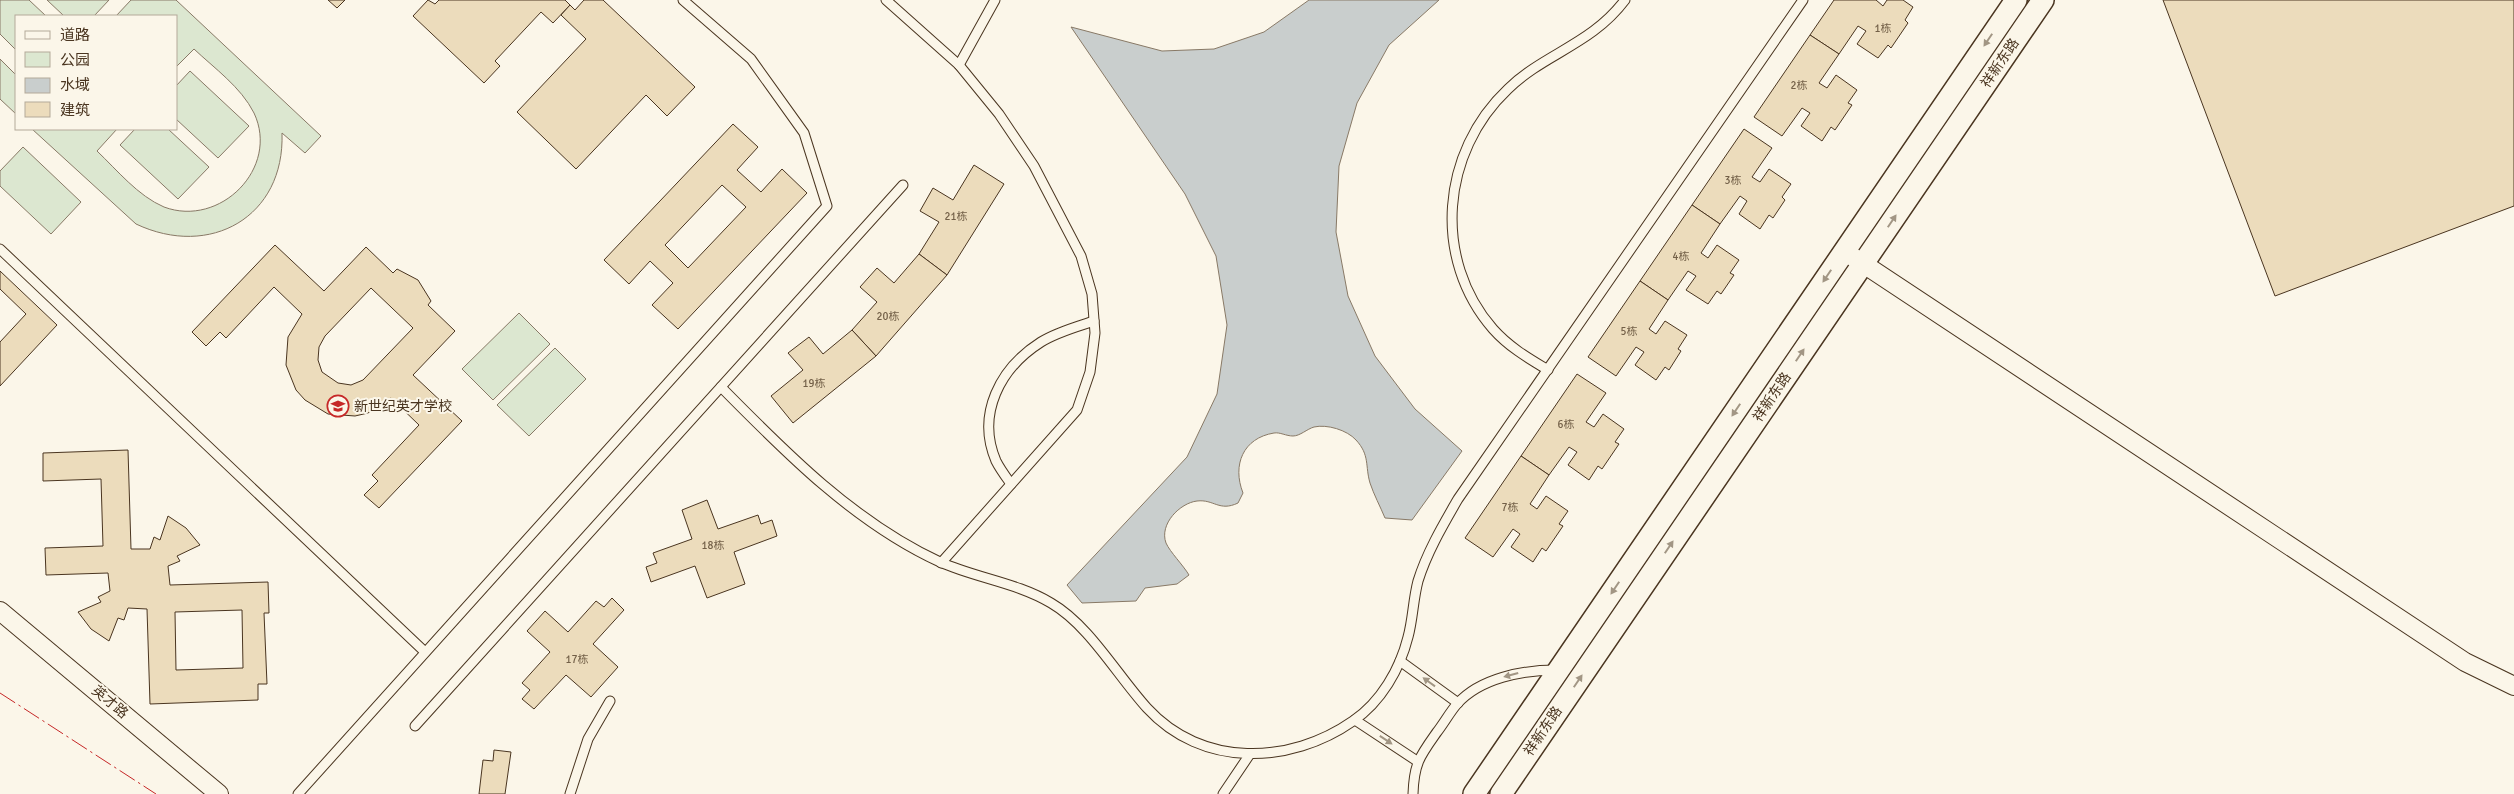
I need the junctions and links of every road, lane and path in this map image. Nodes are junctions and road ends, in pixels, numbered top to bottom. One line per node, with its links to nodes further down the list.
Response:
1 (682, 0): 18 (lane)
2 (886, 0): 7 (lane)
3 (995, 0): 7 (lane)
4 (1625, 0): 13 (lane)
5 (1803, 0): 13 (lane)
6 (2027, 4): 10 (street, 祥新东路, one-way to 10); 11 (street, 祥新东路, one-way to 6)
7 (959, 65): 12 (lane)
8 (903, 186): 14 (lane)
9 (0, 249): 18 (lane)
10 (1844, 251): 11 (street); 20 (street, 祥新东路, one-way to 20)
11 (1863, 263): 21 (street); 34 (street, 祥新东路, one-way to 11)
12 (1094, 321): 15 (lane); 15 (lane)
13 (1548, 370): 19 (lane)
14 (721, 387): 16 (lane); 25 (lane)
15 (1010, 484): 16 (lane)
16 (941, 563): 26 (lane)
17 (0, 611): 28 (street, 英才路)
18 (425, 652): 29 (lane)
19 (1400, 661): 23 (lane, one-way to 19); 24 (lane)
20 (1559, 670): 23 (lane, one-way to 23); 33 (street, 祥新东路)
21 (2514, 686)
22 (610, 701): 30 (lane)
23 (1458, 703): 27 (lane)
24 (1356, 720): 26 (lane); 27 (lane, one-way to 27)
25 (415, 726)
26 (1250, 754): 31 (lane)
27 (1417, 761): 32 (lane)
28 (219, 794)
29 (298, 794)
30 (570, 794)
31 (1223, 794)
32 (1413, 794)
33 (1474, 794)
34 (1501, 794)

